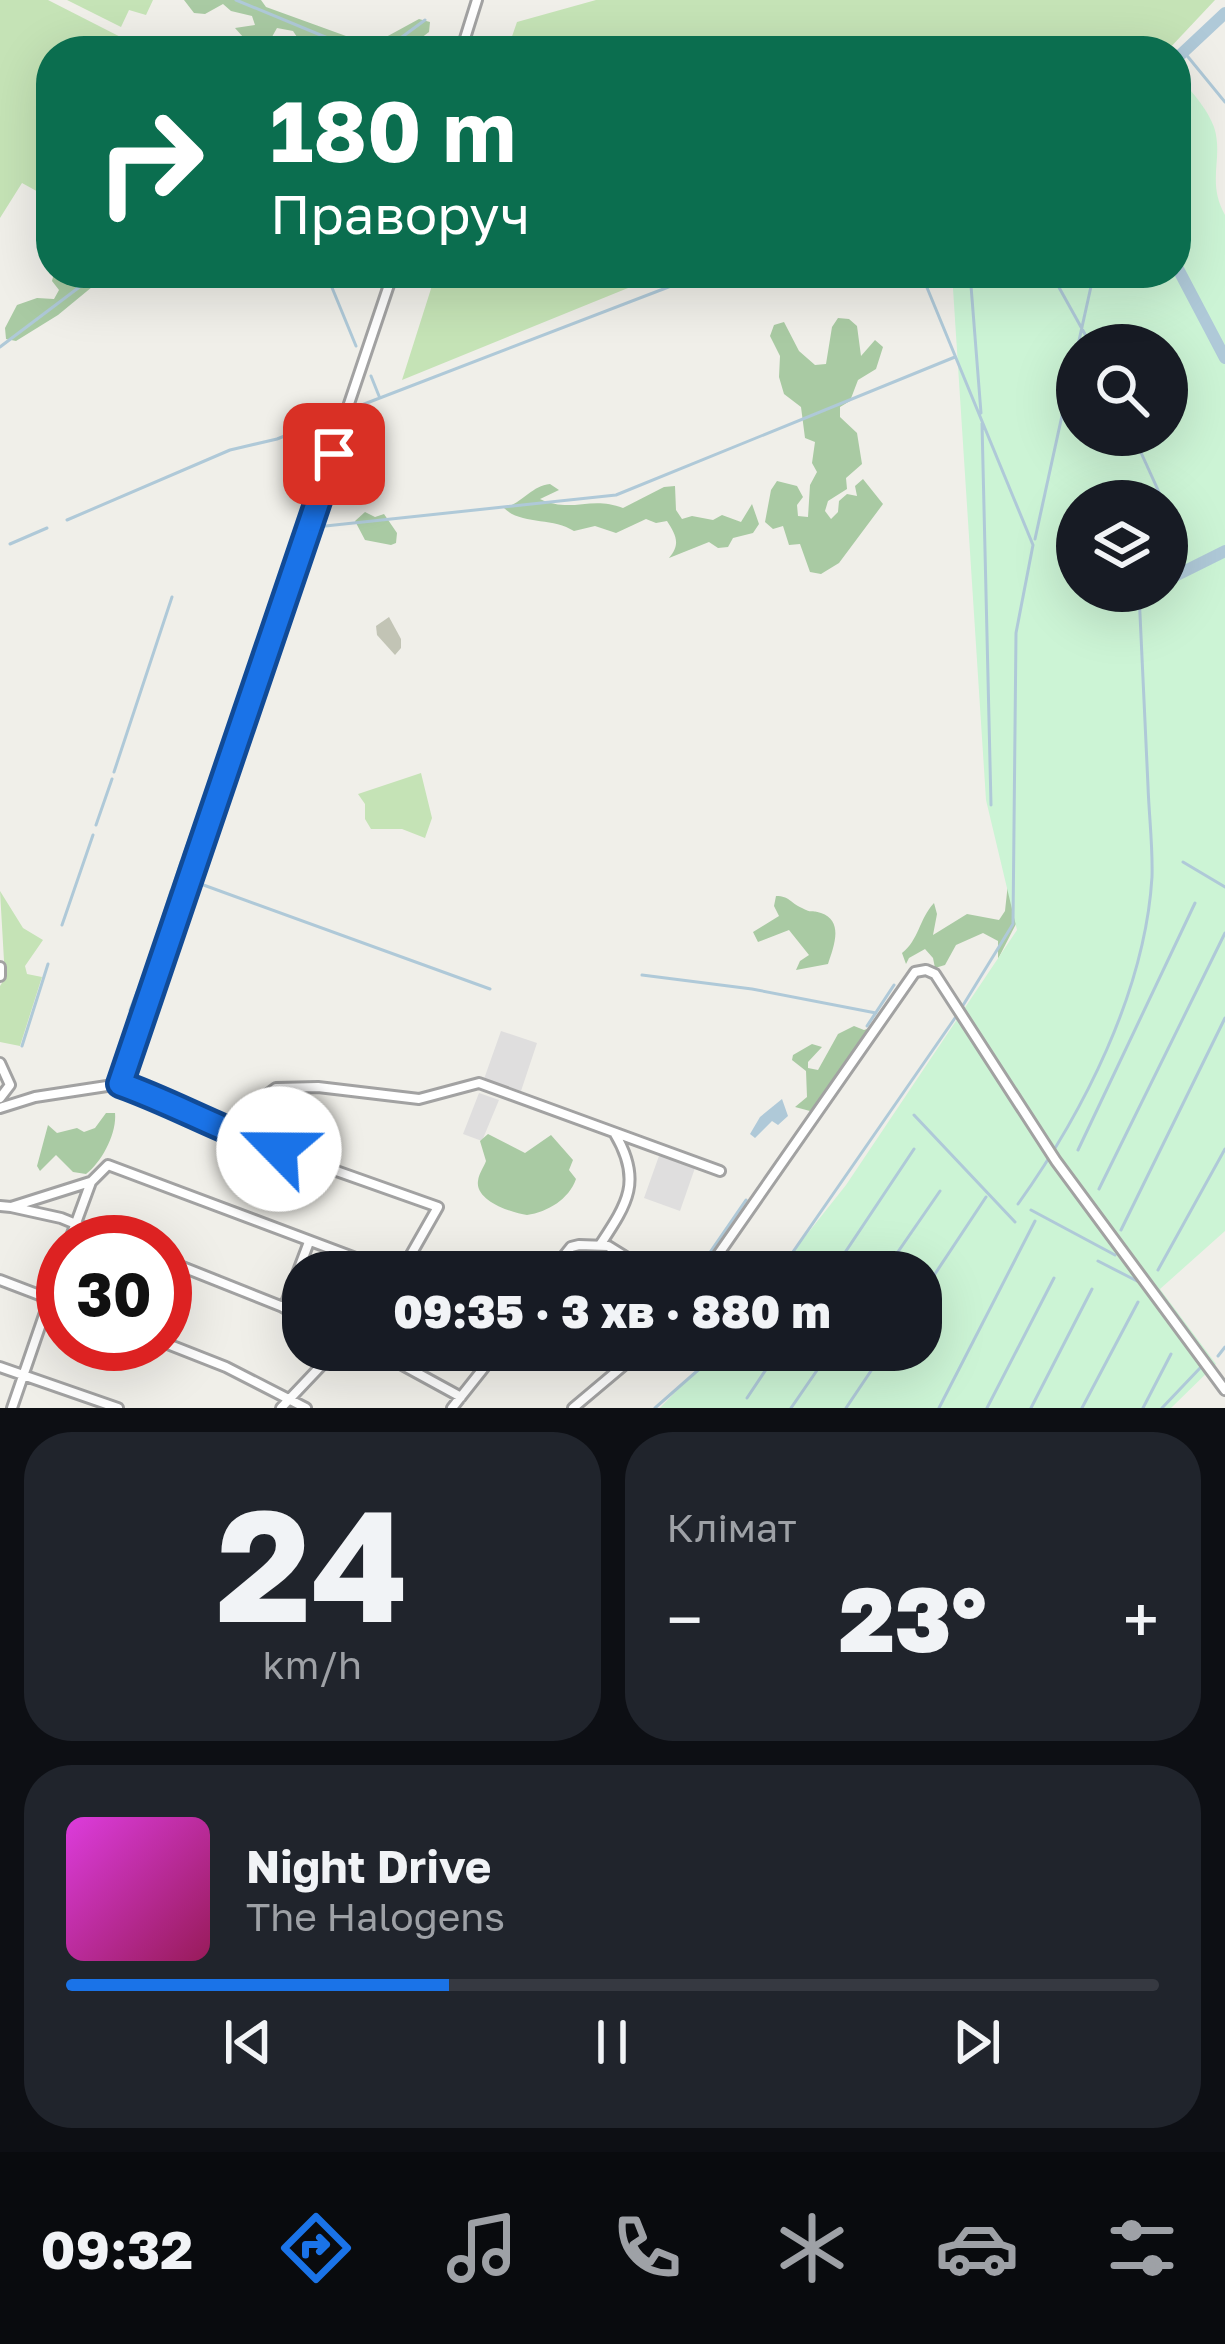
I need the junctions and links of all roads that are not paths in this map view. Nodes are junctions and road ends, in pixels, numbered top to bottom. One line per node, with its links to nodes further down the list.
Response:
1 (477, 0): 2 (street)
2 (466, 36)
3 (387, 288): 5 (street)
4 (0, 1063): 6 (street)
5 (120, 1084): 7 (street); 9 (street)
6 (0, 1099)
7 (0, 1108)
8 (612, 1131): 9 (street); 10 (street); 16 (street)
9 (241, 1134): 19 (street)
10 (720, 1171)
11 (91, 1182): 12 (street); 14 (street); 15 (street)
12 (5, 1207): 13 (street)
13 (38, 1215)
14 (78, 1215)
15 (310, 1242): 17 (street); 18 (street)
16 (599, 1246): 20 (street); 21 (street)
17 (306, 1251)
18 (336, 1251)
19 (410, 1251)
20 (569, 1251)
21 (620, 1251)
22 (720, 1251): 35 (street)
23 (192, 1271): 26 (street)
24 (0, 1280): 25 (street)
25 (36, 1294)
26 (282, 1307)
27 (36, 1342): 34 (street)
28 (192, 1355): 37 (street)
29 (0, 1367): 34 (street)
30 (316, 1371): 37 (street)
31 (413, 1371): 36 (street)
32 (481, 1371): 36 (street)
33 (617, 1371): 43 (street)
34 (25, 1375): 38 (street); 39 (street)
35 (1225, 1390)
36 (461, 1397): 42 (street)
37 (291, 1398): 40 (street); 41 (street)
38 (12, 1408)
39 (118, 1408)
40 (281, 1408)
41 (306, 1408)
42 (452, 1408)
43 (573, 1408)

